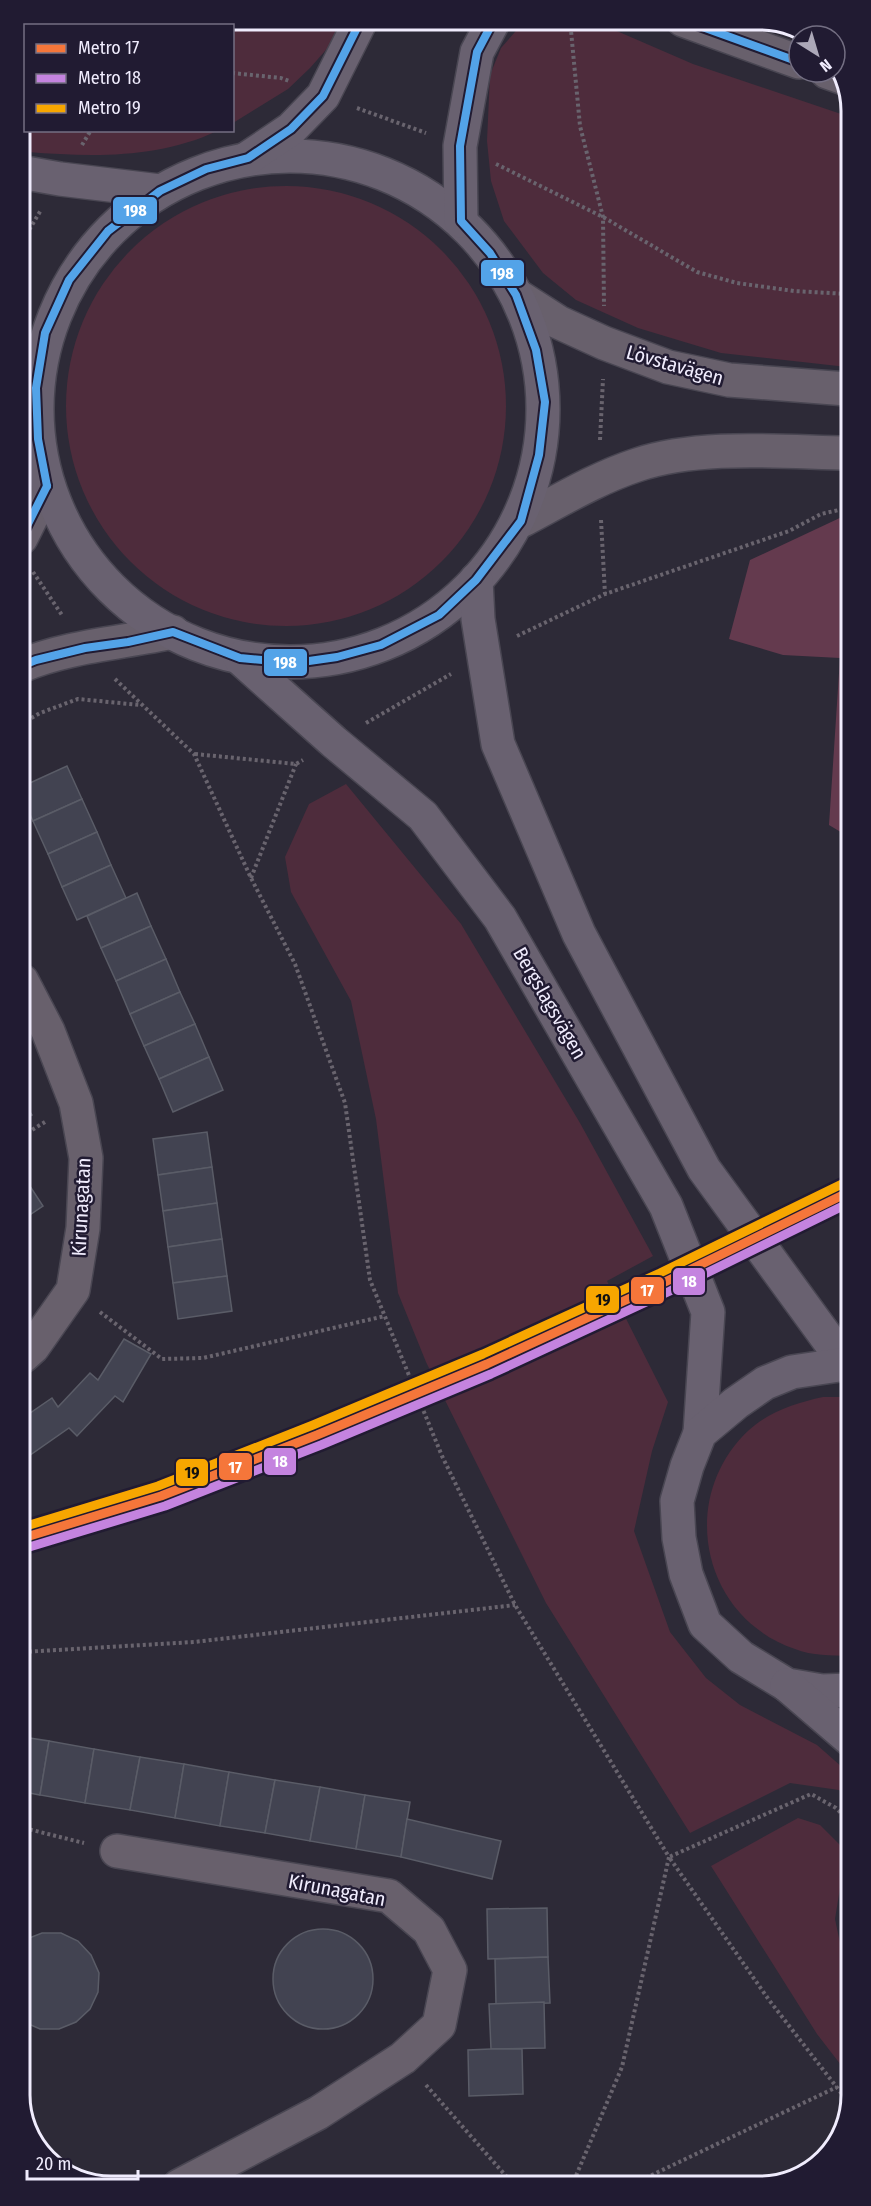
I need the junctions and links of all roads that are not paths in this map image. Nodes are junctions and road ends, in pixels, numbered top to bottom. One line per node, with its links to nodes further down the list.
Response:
1 (356, 30): 7 (main road)
2 (474, 30): 5 (main road)
3 (489, 30): 5 (main road)
4 (711, 30): 6 (street)
5 (477, 52): 10 (main road)
6 (787, 58)
7 (248, 158): 9 (main road); 10 (main road)
8 (30, 174): 9 (main road)
9 (160, 191): 12 (main road)
10 (460, 221): 11 (main road)
11 (516, 295): 13 (street, Lövstavägen); 18 (main road)
12 (30, 372)
13 (841, 388)
14 (30, 389): 16 (main road)
15 (841, 453): 18 (street)
16 (47, 486): 17 (street); 20 (main road)
17 (30, 520)
18 (521, 521): 19 (main road)
19 (476, 580): 21 (main road); 25 (main road)
20 (173, 632): 21 (main road); 22 (street)
21 (240, 658): 27 (main road, Bergslagsvägen)
22 (30, 662)
23 (30, 996): 24 (street, Kirunagatan)
24 (30, 1349)
25 (841, 1355)
26 (841, 1366): 27 (main road)
27 (700, 1433): 28 (main road)
28 (787, 1685): 29 (main road); 30 (main road)
29 (841, 1690)
30 (841, 1731)
31 (117, 1851): 32 (street, Kirunagatan)
32 (198, 2176)

